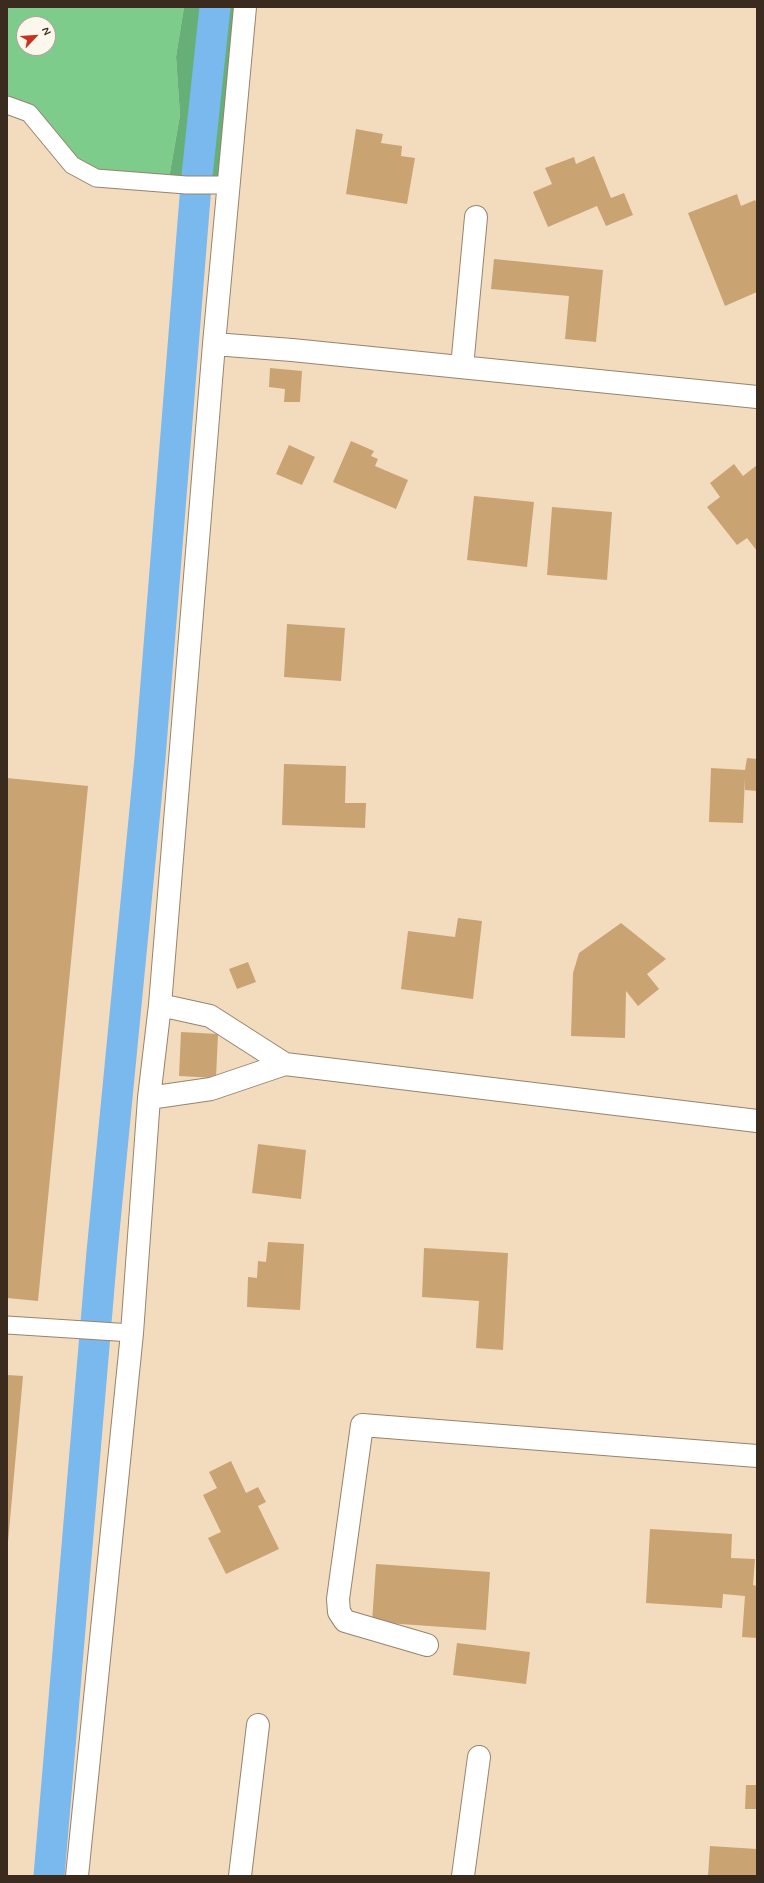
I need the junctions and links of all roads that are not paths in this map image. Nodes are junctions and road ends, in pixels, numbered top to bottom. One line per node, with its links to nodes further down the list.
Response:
1 (245, 7): 3 (street)
2 (7, 105): 3 (lane)
3 (228, 185): 5 (street)
4 (476, 216): 6 (street)
5 (214, 344): 6 (street); 8 (street)
6 (462, 367): 7 (street)
7 (757, 397)
8 (160, 1005): 9 (street); 10 (street)
9 (285, 1064): 10 (street); 11 (street)
10 (149, 1098): 13 (street)
11 (757, 1120)
12 (7, 1326): 13 (lane)
13 (132, 1334): 18 (street)
14 (757, 1456): 15 (street)
15 (427, 1645)
16 (258, 1725): 19 (street)
17 (479, 1757): 20 (street)
18 (77, 1876)
19 (240, 1876)
20 (463, 1876)

